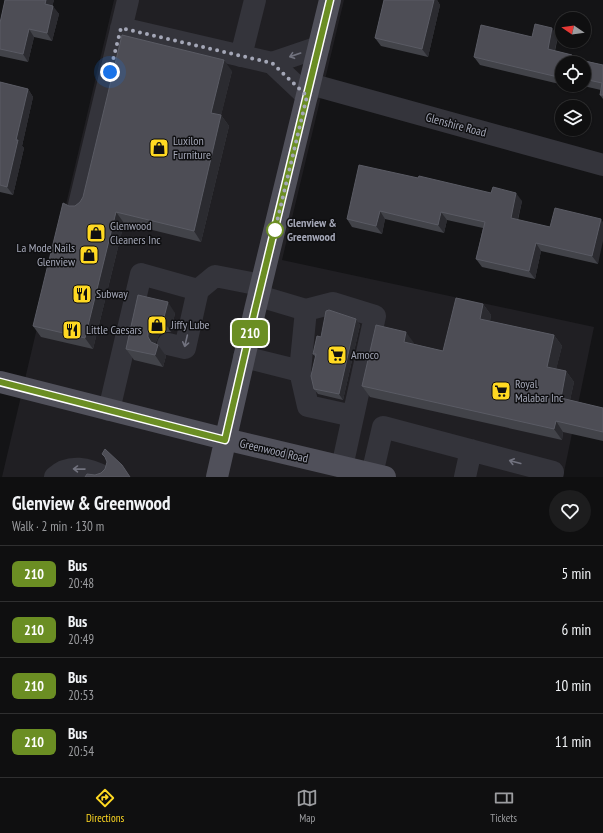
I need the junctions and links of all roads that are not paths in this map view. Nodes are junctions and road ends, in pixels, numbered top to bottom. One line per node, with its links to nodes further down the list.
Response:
1 (128, 0): 4 (street)
2 (255, 0): 6 (street)
3 (330, 0): 5 (main road)
4 (121, 28): 6 (street); 10 (street)
5 (319, 47): 7 (street, one-way to 7); 8 (main road)
6 (241, 56): 7 (street)
7 (272, 63): 8 (street)
8 (309, 90): 9 (street, Glenshire Road); 12 (main road)
9 (603, 165)
10 (79, 205)
11 (198, 290): 12 (street); 14 (street, one-way to 14); 18 (street)
12 (260, 291): 13 (street); 15 (main road)
13 (306, 310): 16 (street); 19 (street)
14 (168, 344)
15 (244, 357): 16 (street); 20 (main road)
16 (300, 371): 19 (street)
17 (0, 382): 18 (main road, Greenwood Road)
18 (109, 410): 20 (main road, Greenwood Road)
19 (353, 416): 22 (street)
20 (225, 440): 22 (main road, Greenwood Road); 27 (main road)
21 (471, 450): 23 (street, one-way to 21); 24 (street); 28 (street)
22 (342, 467): 24 (main road, Greenwood Road)
23 (552, 474)
24 (379, 476)
25 (55, 477): 26 (street, one-way to 25)
26 (104, 477)
27 (216, 477)
28 (465, 477)

